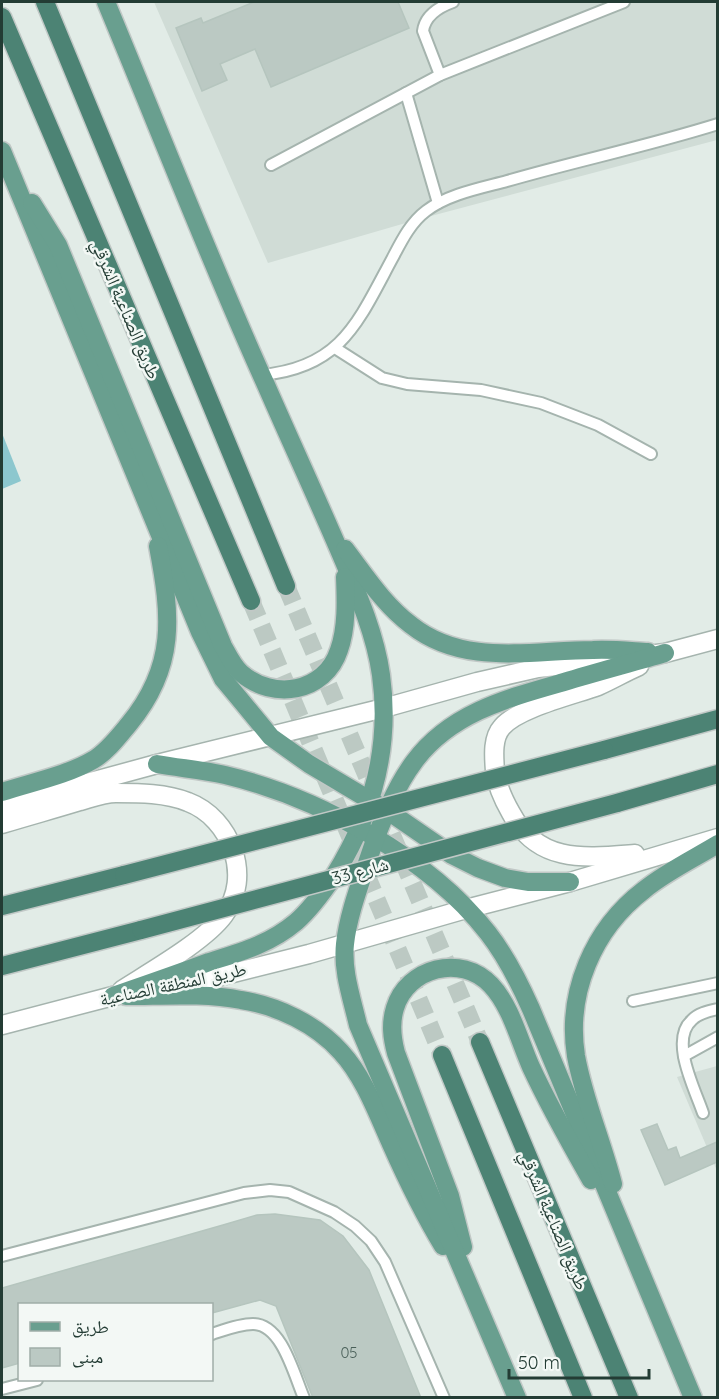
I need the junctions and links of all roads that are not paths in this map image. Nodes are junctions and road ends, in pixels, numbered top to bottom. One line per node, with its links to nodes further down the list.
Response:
1 (45, 2): 18 (highway)
2 (106, 2): 13 (main road)
3 (453, 2): 6 (lane)
4 (624, 2): 6 (lane)
5 (2, 17): 19 (highway, طريق الصناعية الشرقي)
6 (440, 75): 7 (lane)
7 (406, 93): 10 (lane); 11 (lane)
8 (717, 124): 11 (lane)
9 (3, 155): 15 (main road); 17 (main road)
10 (271, 165)
11 (438, 203): 12 (lane)
12 (335, 348): 13 (lane); 14 (lane)
13 (261, 375): 16 (main road)
14 (651, 454)
15 (152, 518): 24 (main road); 27 (main road)
16 (330, 529): 17 (main road); 21 (main road)
17 (344, 563): 22 (main road)
18 (286, 586)
19 (251, 602)
20 (717, 639): 21 (street)
21 (664, 653): 22 (street); 30 (main road); 35 (street)
22 (384, 708): 24 (street); 28 (main road)
23 (717, 719): 37 (highway, bridge)
24 (271, 737): 25 (street); 28 (main road)
25 (157, 764): 29 (street); 32 (main road)
26 (717, 774): 40 (highway, شارع 33, bridge)
27 (2, 792)
28 (371, 801): 30 (main road); 32 (main road)
29 (2, 806)
30 (387, 811): 32 (main road); 36 (main road)
31 (2, 824): 42 (street)
32 (367, 834): 38 (main road); 39 (main road); 42 (main road)
33 (717, 838): 35 (street)
34 (717, 844): 51 (main road)
35 (669, 852): 36 (street)
36 (570, 882): 38 (street)
37 (2, 906)
38 (466, 909): 39 (street); 51 (main road)
39 (345, 944): 42 (street, طريق المنطقة الصناعية); 53 (main road)
40 (2, 966)
41 (717, 983): 43 (lane)
42 (113, 996): 45 (street, طريق المنطقة الصناعية); 53 (main road)
43 (633, 1001)
44 (717, 1009): 49 (lane)
45 (2, 1025)
46 (717, 1037): 49 (lane)
47 (480, 1042): 61 (highway, طريق الصناعية الشرقي)
48 (442, 1055): 60 (highway)
49 (684, 1056): 50 (lane)
50 (703, 1113)
51 (631, 1252): 53 (main road); 62 (main road)
52 (2, 1256): 58 (lane)
53 (479, 1306): 59 (main road)
54 (213, 1334): 57 (lane)
55 (33, 1381): 56 (lane)
56 (2, 1389)
57 (304, 1398)
58 (444, 1398)
59 (517, 1398)
60 (583, 1398)
61 (628, 1398)
62 (693, 1398)

